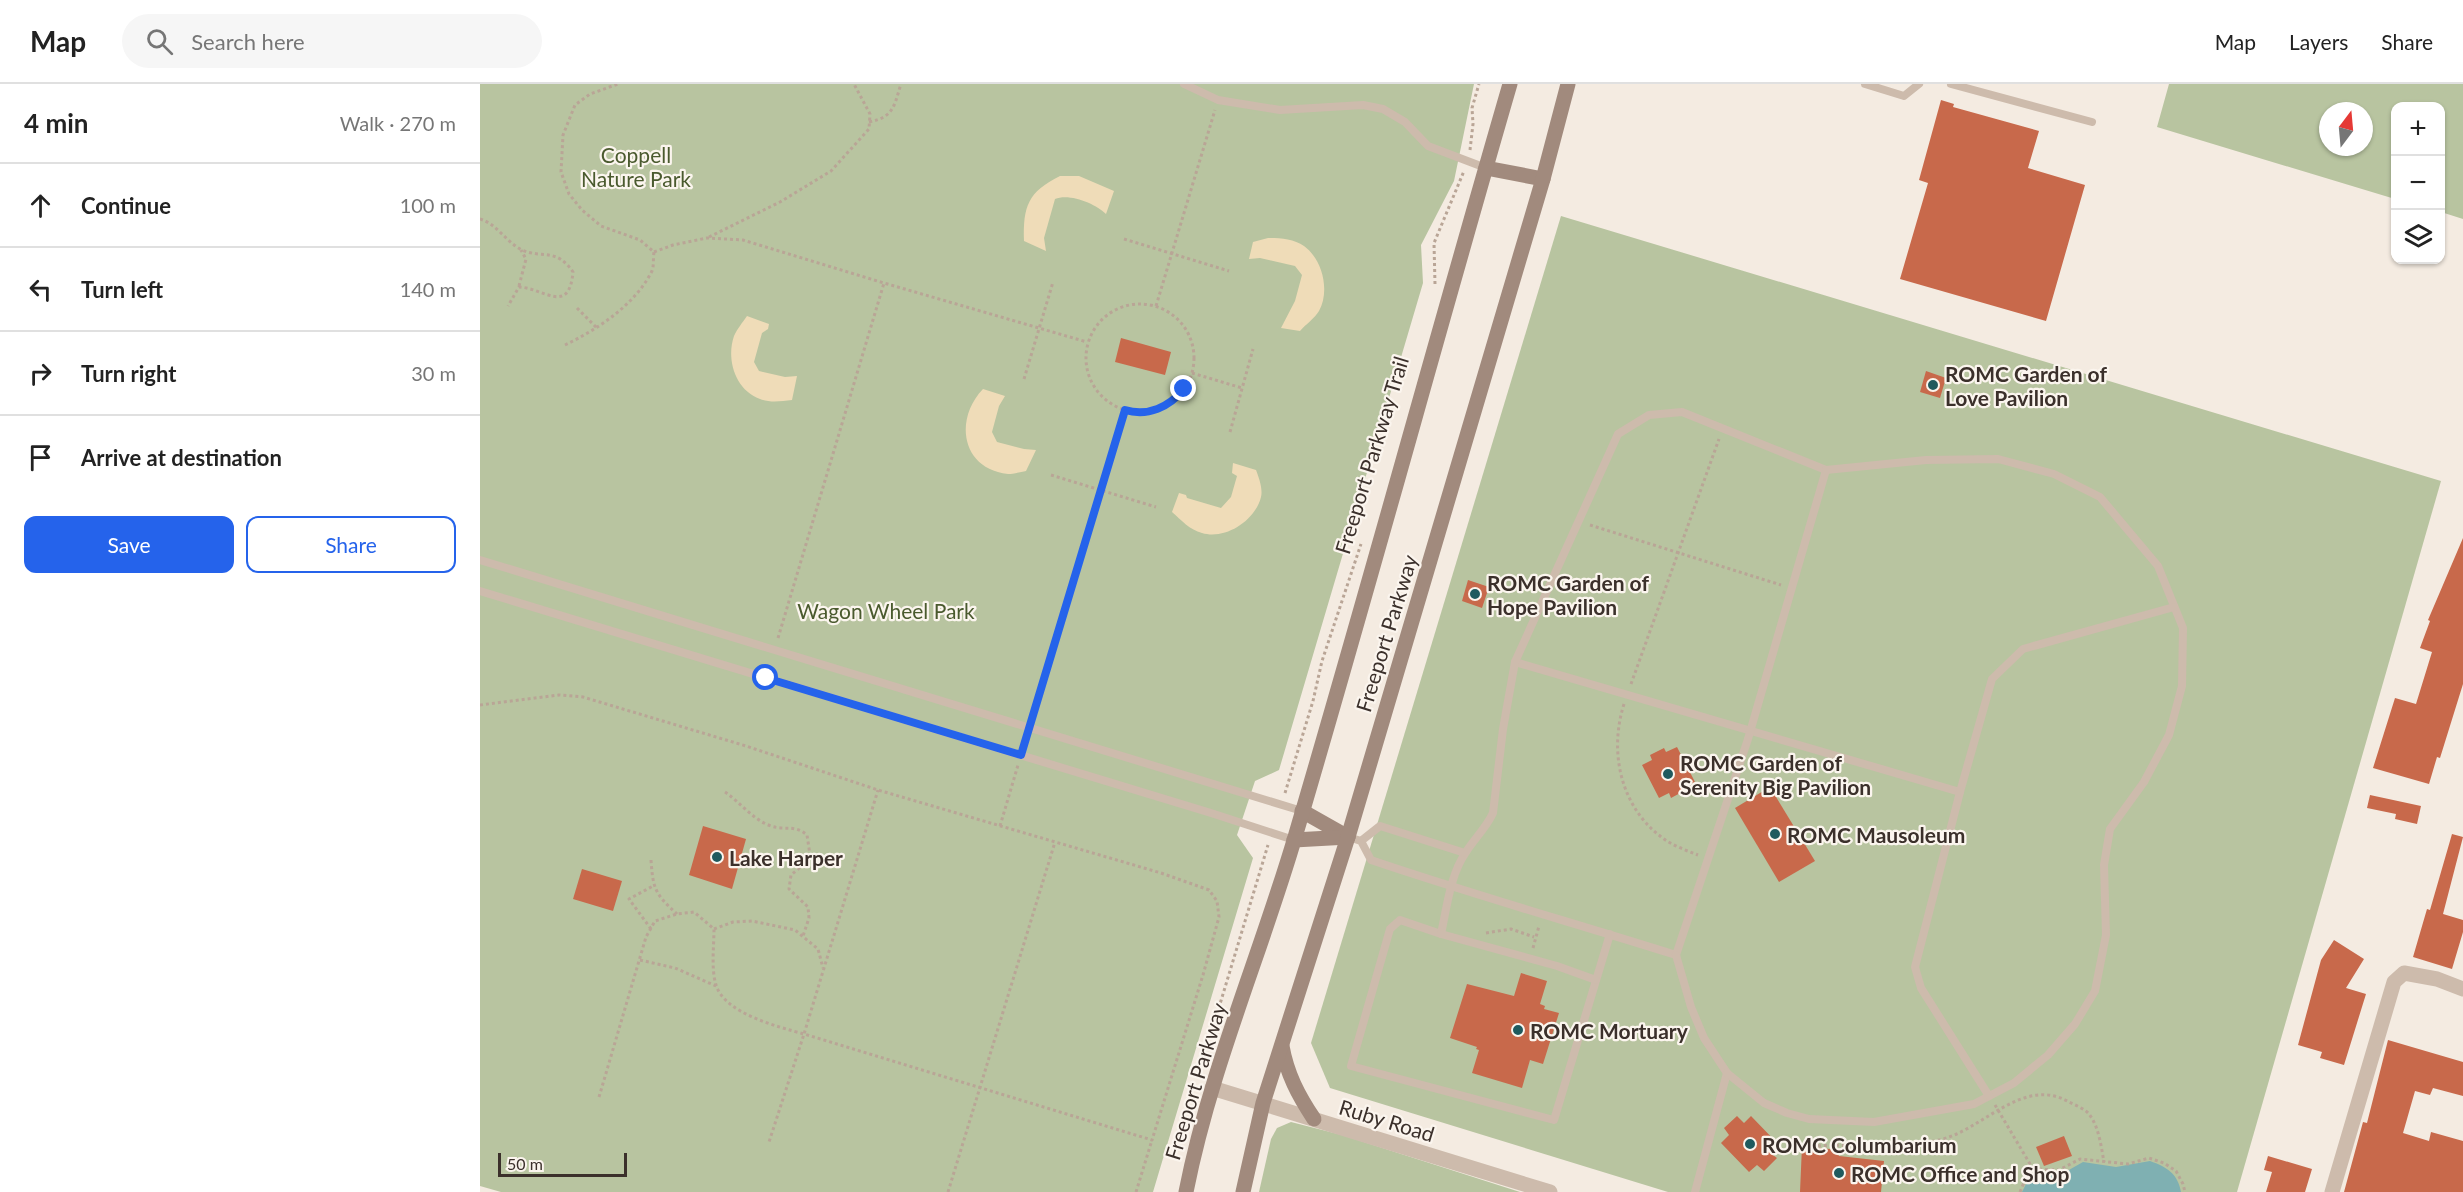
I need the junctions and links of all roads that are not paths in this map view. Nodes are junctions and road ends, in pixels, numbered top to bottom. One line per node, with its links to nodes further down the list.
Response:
1 (1184, 84): 8 (lane)
2 (1510, 84): 8 (main road, Freeport Parkway)
3 (1568, 84): 9 (main road, Freeport Parkway)
4 (1865, 84): 5 (lane)
5 (1919, 84)
6 (1951, 84): 7 (lane)
7 (2092, 122)
8 (1486, 168): 9 (main road); 17 (main road, Freeport Parkway)
9 (1543, 179): 18 (main road, Freeport Parkway)
10 (1826, 470): 13 (lane); 14 (lane); 15 (lane)
11 (480, 560): 17 (lane)
12 (480, 591): 19 (lane)
13 (2174, 607): 16 (lane); 30 (lane)
14 (1515, 662): 15 (lane); 20 (lane)
15 (1751, 730): 16 (lane); 24 (lane)
16 (1960, 792): 30 (lane)
17 (1302, 811): 18 (main road); 19 (main road, Freeport Parkway)
18 (1354, 839): 19 (main road); 20 (lane); 21 (lane); 27 (main road, Freeport Parkway)
19 (1294, 840): 29 (main road, Freeport Parkway)
20 (1465, 854): 21 (lane)
21 (1452, 886): 22 (lane); 23 (lane)
22 (1441, 934): 25 (lane); 25 (lane)
23 (1610, 934): 24 (lane); 25 (lane)
24 (1676, 955): 28 (lane)
25 (1596, 980)
26 (2463, 989): 37 (street)
27 (1282, 1043): 31 (main road, Freeport Parkway); 32 (main road)
28 (1727, 1073): 30 (lane); 36 (lane)
29 (1212, 1088): 31 (street, Ruby Road); 33 (main road, Freeport Parkway)
30 (1989, 1096)
31 (1263, 1103): 32 (street, Ruby Road); 34 (main road, Freeport Parkway)
32 (1314, 1119): 35 (street, Ruby Road)
33 (1186, 1192)
34 (1243, 1192)
35 (1550, 1192)
36 (1695, 1192)
37 (2332, 1192)

